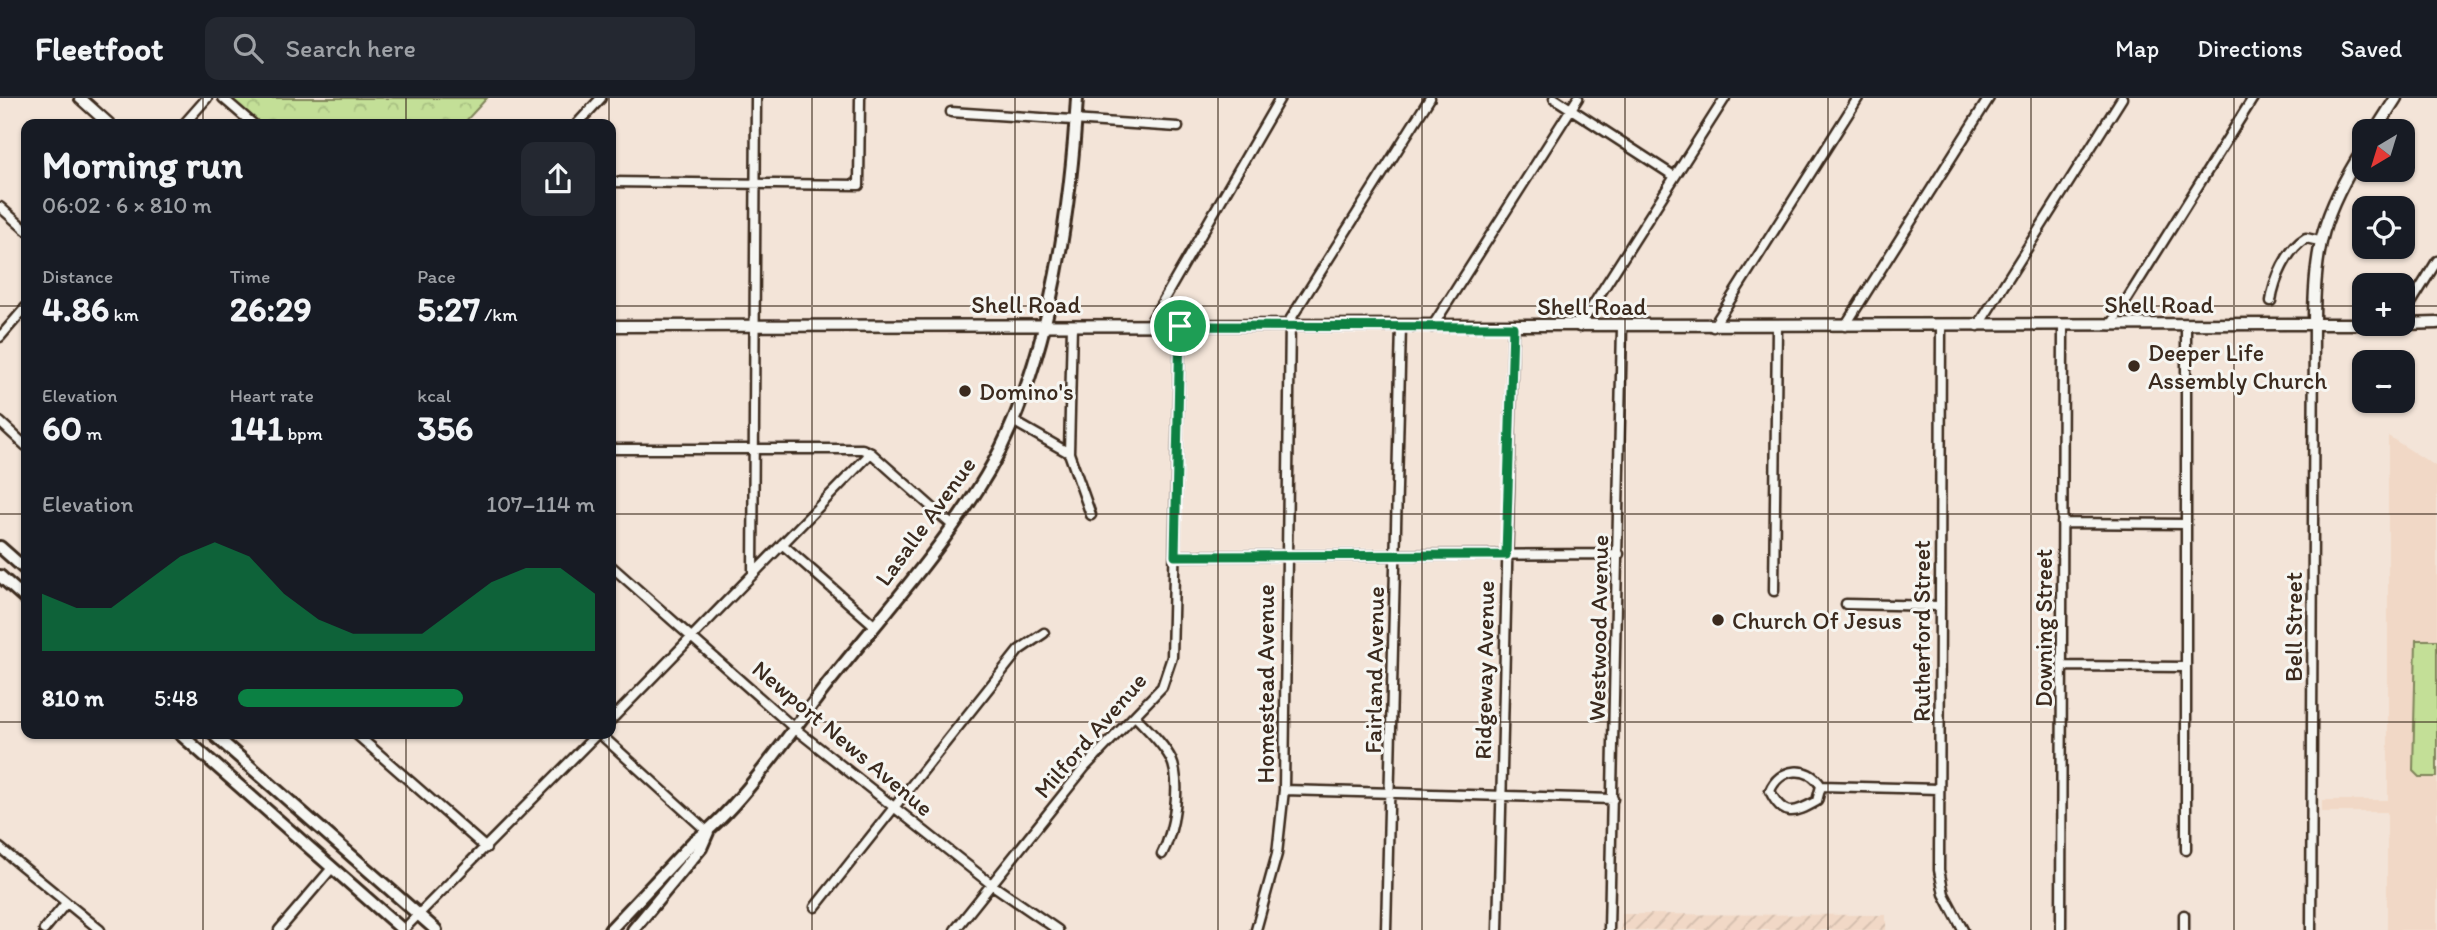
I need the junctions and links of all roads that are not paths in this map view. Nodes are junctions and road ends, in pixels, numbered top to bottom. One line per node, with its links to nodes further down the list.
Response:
1 (80, 98): 20 (street)
2 (207, 98): 21 (street)
3 (223, 98): 22 (street)
4 (601, 98): 23 (street)
5 (756, 98): 30 (street)
6 (860, 98): 30 (street)
7 (1077, 98): 25 (main road, Lasalle Avenue)
8 (1280, 98): 44 (street)
9 (1430, 98): 50 (street, Homestead Avenue)
10 (1554, 98): 18 (street)
11 (1578, 98): 18 (street)
12 (1725, 98): 28 (street)
13 (1858, 98): 59 (street)
14 (1989, 98): 61 (street)
15 (2122, 98): 53 (street)
16 (2253, 98): 45 (street)
17 (2396, 98): 24 (street)
18 (1571, 108): 28 (street); 55 (street)
19 (951, 112): 25 (street)
20 (103, 119)
21 (188, 119)
22 (247, 119)
23 (582, 119)
24 (2383, 119)
25 (1076, 120): 26 (street); 42 (main road, Lasalle Avenue)
26 (1178, 127)
27 (2352, 168): 33 (street)
28 (1674, 176): 57 (street)
29 (616, 182): 30 (street)
30 (756, 184): 48 (street)
31 (0, 207): 32 (street)
32 (21, 226)
33 (2319, 241): 36 (street); 39 (street)
34 (2437, 261): 35 (street)
35 (2415, 297)
36 (2271, 301)
37 (21, 313): 62 (street)
38 (2437, 323): 41 (street)
39 (2314, 324): 40 (street, Shell Road); 46 (street, Shell Road); 136 (street, Bell Street)
40 (2352, 324)
41 (2415, 324)
42 (1043, 325): 43 (street, Shell Road); 48 (street, Shell Road); 63 (main road, Lasalle Avenue)
43 (1072, 325): 44 (street, Shell Road); 69 (street)
44 (1149, 325): 49 (street, Shell Road)
45 (2111, 325): 46 (street, Shell Road); 54 (street, Shell Road)
46 (2186, 325): 72 (street)
47 (616, 326): 48 (street, Shell Road)
48 (755, 326): 67 (street)
49 (1180, 326): 50 (street, Shell Road); 78 (street, Milford Avenue)
50 (1290, 326): 51 (street, Shell Road); 80 (street, Homestead Avenue)
51 (1401, 326): 55 (street, Shell Road); 79 (street, Fairland Avenue)
52 (1941, 326): 53 (street, Shell Road); 61 (street, Shell Road); 88 (street, Rutherford Street)
53 (1978, 326): 54 (street, Shell Road)
54 (2063, 326): 71 (street, Downing Street)
55 (1432, 327): 56 (street, Shell Road)
56 (1513, 327): 57 (street, Shell Road); 77 (street, Ridgeway Avenue)
57 (1579, 327): 58 (street, Shell Road)
58 (1622, 327): 59 (street, Shell Road); 76 (street, Westwood Avenue)
59 (1713, 327): 60 (street, Shell Road)
60 (1777, 327): 61 (street, Shell Road); 85 (street)
61 (1845, 327)
62 (0, 337)
63 (1013, 421): 69 (street); 73 (main road, Lasalle Avenue)
64 (0, 422): 65 (street)
65 (21, 441)
66 (616, 449): 67 (street)
67 (753, 449): 68 (street); 83 (street)
68 (871, 453): 73 (street); 74 (street)
69 (1069, 453): 70 (street)
70 (1091, 515)
71 (2062, 523): 72 (street); 92 (street, Downing Street)
72 (2186, 524): 93 (street)
73 (953, 526): 89 (main road, Lasalle Avenue)
74 (782, 544): 83 (street); 89 (street)
75 (0, 547): 81 (main road)
76 (1619, 554): 77 (street); 107 (street, Westwood Avenue)
77 (1506, 555): 79 (street); 106 (street, Ridgeway Avenue)
78 (1175, 556): 80 (street); 95 (street, Milford Avenue)
79 (1395, 556): 80 (street); 105 (street, Fairland Avenue)
80 (1285, 558): 104 (street, Homestead Avenue)
81 (21, 566)
82 (616, 570): 91 (street, Newport News Avenue)
83 (753, 574): 91 (street)
84 (0, 576): 86 (main road)
85 (1774, 591)
86 (21, 595)
87 (1846, 604): 88 (street)
88 (1940, 606): 103 (street, Rutherford Street)
89 (874, 625): 96 (main road, Lasalle Avenue)
90 (1044, 634): 108 (street)
91 (692, 637): 94 (street); 96 (street, Newport News Avenue)
92 (2062, 666): 93 (street); 134 (street, Downing Street)
93 (2186, 667): 112 (street)
94 (616, 715)
95 (1136, 717): 113 (street); 115 (street, Milford Avenue)
96 (794, 728): 108 (street, Newport News Avenue); 109 (main road, Lasalle Avenue)
97 (186, 739): 114 (main road)
98 (219, 739): 118 (main road)
99 (362, 739): 111 (street)
100 (592, 739): 111 (street)
101 (605, 739): 109 (street)
102 (1821, 786): 102 (street); 103 (street)
103 (1939, 789): 133 (street, Rutherford Street)
104 (1284, 790): 105 (street); 129 (street, Homestead Avenue)
105 (1392, 793): 106 (street); 130 (street, Fairland Avenue)
106 (1500, 796): 107 (street); 131 (street, Ridgeway Avenue)
107 (1613, 799): 132 (street, Westwood Avenue)
108 (894, 808): 115 (street, Newport News Avenue); 117 (street)
109 (708, 832): 125 (main road, Lasalle Avenue); 126 (main road, Lasalle Avenue)
110 (0, 848): 116 (street)
111 (486, 848): 118 (street)
112 (2186, 849)
113 (1162, 854)
114 (332, 868): 122 (street); 123 (main road)
115 (991, 884): 127 (street, Milford Avenue); 128 (street, Newport News Avenue)
116 (66, 903): 120 (street); 121 (street)
117 (815, 907)
118 (419, 914): 123 (street); 124 (main road)
119 (2184, 915): 135 (street)
120 (44, 930)
121 (100, 930)
122 (278, 930)
123 (403, 930)
124 (436, 930)
125 (610, 930)
126 (632, 930)
127 (955, 930)
128 (1058, 930)
129 (1256, 930)
130 (1386, 930)
131 (1498, 930)
132 (1608, 930)
133 (1963, 930)
134 (2061, 930)
135 (2184, 930)
136 (2311, 930)

